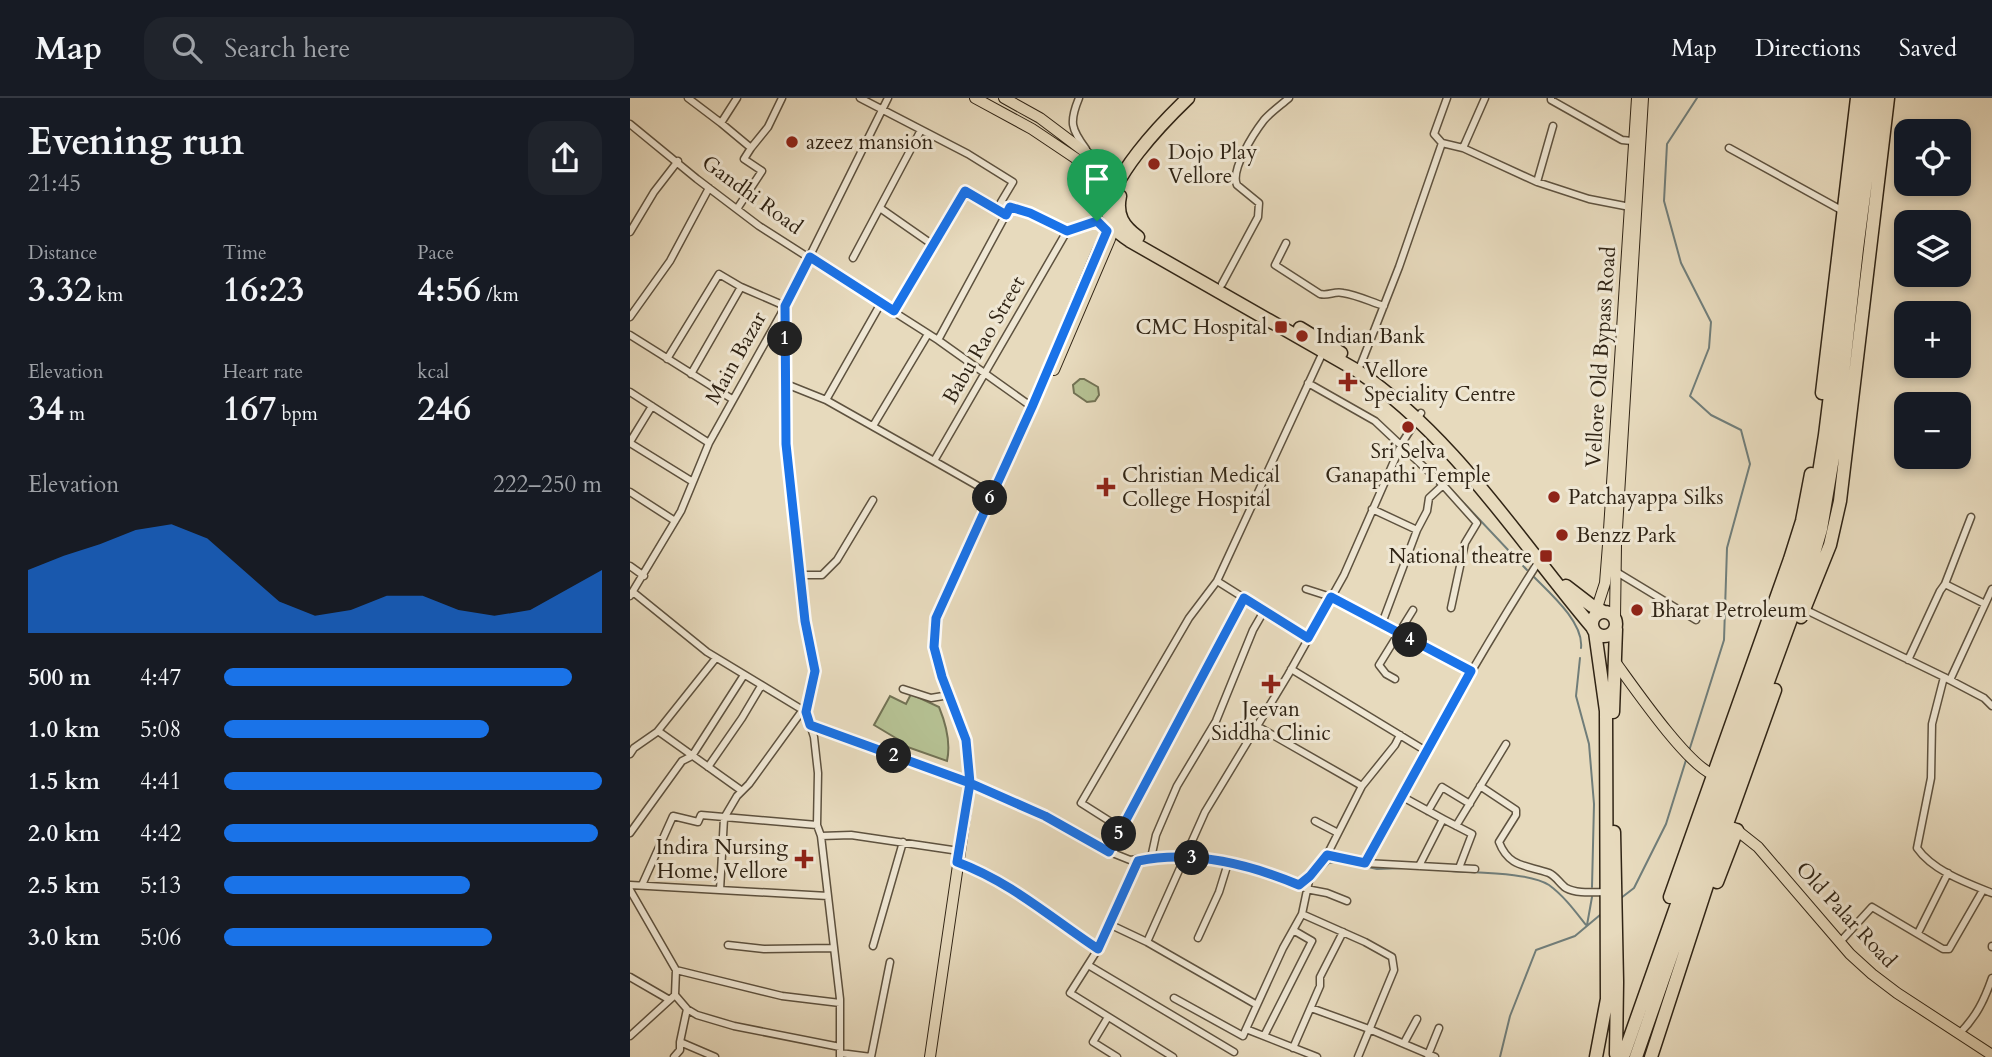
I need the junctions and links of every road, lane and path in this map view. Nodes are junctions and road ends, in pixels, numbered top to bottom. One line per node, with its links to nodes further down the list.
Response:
1 (688, 98): 22 (street)
2 (737, 98): 22 (street)
3 (782, 98): 28 (street)
4 (860, 98): 21 (street)
5 (888, 98): 21 (street, Main Bazar)
6 (975, 98): 33 (main road)
7 (1004, 98): 31 (main road)
8 (1079, 98): 31 (street)
9 (1188, 98): 34 (highway)
10 (1197, 98): 44 (highway)
11 (1289, 98): 52 (street)
12 (1447, 98): 27 (street)
13 (1551, 98): 26 (street)
14 (1637, 98): 39 (main road, Vellore Old Bypass Road)
15 (1643, 98): 91 (main road, Vellore Old Bypass Road)
16 (1857, 98): 41 (highway)
17 (1867, 98): 49 (highway)
18 (1877, 98): 132 (highway)
19 (1888, 98): 103 (highway)
20 (1485, 99): 29 (street)
21 (882, 110): 25 (street); 50 (street, Main Bazar)
22 (721, 123): 28 (street)
23 (630, 124): 32 (street, Gandhi Road)
24 (1553, 126): 35 (street)
25 (921, 130): 37 (street); 38 (street)
26 (1632, 141)
27 (1441, 143): 29 (street); 56 (street)
28 (751, 148): 40 (street)
29 (1464, 148): 35 (street)
30 (1729, 148): 41 (street)
31 (1089, 153): 33 (street); 34 (main road)
32 (678, 162): 36 (street, Gandhi Road); 46 (street)
33 (1104, 176): 34 (main road); 43 (street)
34 (1119, 182): 44 (highway)
35 (1537, 182): 39 (street)
36 (709, 188): 40 (street, Gandhi Road); 58 (street)
37 (1010, 207): 42 (street); 45 (street)
38 (880, 208): 48 (street); 51 (street)
39 (1630, 208): 106 (main road, Vellore Old Bypass Road)
40 (737, 209): 50 (street, Gandhi Road)
41 (1843, 211): 49 (highway)
42 (1006, 215): 48 (street); 61 (street)
43 (1097, 221): 44 (main road); 45 (street)
44 (1114, 225): 52 (highway); 62 (highway); 73 (main road)
45 (1067, 231): 65 (street, Babu Rao Street)
46 (630, 232)
47 (1286, 243): 56 (street)
48 (933, 245): 57 (street)
49 (1843, 245): 132 (highway); 134 (highway)
50 (810, 257): 54 (street, Gandhi Road); 55 (street, Main Bazar)
51 (853, 258)
52 (1222, 284): 64 (highway)
53 (741, 287): 55 (street); 63 (street); 66 (street)
54 (881, 303): 57 (street, Gandhi Road); 71 (street)
55 (785, 306): 68 (street); 70 (street, Main Bazar)
56 (1384, 306): 64 (street)
57 (894, 311): 59 (street, Gandhi Road)
58 (630, 317)
59 (928, 334): 61 (street, Gandhi Road); 75 (street)
60 (630, 335): 63 (street)
61 (938, 340): 65 (street, Gandhi Road)
62 (1323, 352): 67 (street); 74 (highway)
63 (667, 359): 66 (street)
64 (1361, 364): 74 (highway)
65 (986, 373): 73 (street, Gandhi Road); 79 (street, Babu Rao Street)
66 (691, 374): 70 (street)
67 (1308, 383): 78 (street); 94 (street)
68 (786, 384): 71 (street); 92 (street)
69 (630, 392): 72 (street)
70 (732, 399): 77 (street, Main Bazar)
71 (826, 400): 75 (street)
72 (652, 406): 76 (street); 77 (street)
73 (1032, 407): 83 (main road)
74 (1419, 415): 78 (street); 89 (highway)
75 (873, 425): 79 (street)
76 (630, 442): 80 (street)
77 (709, 443): 80 (street, Main Bazar)
78 (1400, 446): 81 (street); 85 (street)
79 (934, 461): 83 (street)
80 (693, 482): 87 (street, Main Bazar)
81 (1443, 485): 88 (street); 102 (street)
82 (630, 492): 87 (street)
83 (992, 494): 121 (main road)
84 (873, 500): 92 (street)
85 (1372, 509): 88 (street); 99 (street)
86 (1971, 517): 95 (street)
87 (675, 521): 93 (street, Main Bazar)
88 (1417, 530): 108 (street)
89 (1540, 558): 106 (highway); 106 (highway); 115 (street)
90 (630, 566): 93 (street)
91 (1615, 571): 106 (main road, Vellore Old Bypass Road); 107 (street)
92 (800, 575): 123 (street)
93 (644, 576): 98 (street, Main Bazar)
94 (1217, 581): 100 (street); 148 (street)
95 (1945, 583): 101 (street); 112 (street)
96 (1306, 589): 99 (street)
97 (1992, 589): 101 (street)
98 (631, 594): 111 (street)
99 (1331, 597): 108 (street); 110 (street)
100 (1244, 598): 104 (street); 148 (street)
101 (1985, 604): 118 (street)
102 (1451, 608)
103 (1804, 609): 112 (street); 147 (highway)
104 (1264, 611): 110 (street); 157 (street)
105 (1413, 611): 109 (street)
106 (1602, 620): 113 (highway); 174 (highway)
107 (1696, 620)
108 (1381, 626): 109 (street)
109 (1398, 635): 115 (street); 117 (street)
110 (1308, 638): 114 (street)
111 (716, 658): 116 (street); 126 (street)
112 (1908, 660): 118 (street)
113 (1616, 663): 134 (main road); 174 (highway)
114 (1291, 669): 125 (street); 127 (street)
115 (1471, 671): 129 (street)
116 (744, 675): 119 (street); 131 (street)
117 (1395, 679)
118 (1947, 679): 122 (street); 164 (street)
119 (761, 686): 123 (street); 133 (street)
120 (903, 690): 121 (street)
121 (949, 695): 135 (main road)
122 (1992, 706)
123 (804, 712): 124 (street); 138 (street)
124 (810, 725): 135 (street); 145 (street)
125 (1257, 726): 136 (street); 156 (street)
126 (658, 731): 130 (street); 131 (street)
127 (1400, 735): 129 (street); 136 (street)
128 (1506, 744): 137 (street)
129 (1426, 751): 139 (street)
130 (630, 754)
131 (692, 756): 133 (street); 149 (street)
132 (1734, 759): 216 (highway); 226 (highway)
133 (708, 767): 138 (street)
134 (1707, 772): 216 (highway)
135 (970, 783): 153 (street); 155 (main road)
136 (1362, 786): 150 (street)
137 (1480, 786): 140 (street); 174 (street)
138 (742, 791): 142 (street)
139 (1401, 796): 141 (street); 160 (street)
140 (1470, 803): 141 (street); 146 (street)
141 (1428, 811): 143 (street)
142 (724, 818): 145 (street); 167 (street); 170 (street)
143 (1443, 819): 146 (street); 161 (street)
144 (1315, 821): 150 (street)
145 (817, 825): 151 (street)
146 (1456, 826): 162 (street)
147 (1732, 827): 184 (main road, Old Palar Road); 227 (highway)
148 (1122, 828): 153 (street)
149 (630, 833)
150 (1338, 833): 154 (street)
151 (821, 836): 152 (street); 175 (street)
152 (903, 842): 155 (street); 187 (street)
153 (1109, 852): 158 (street)
154 (1327, 855): 160 (street); 165 (street)
155 (958, 857): 189 (street); 220 (main road)
156 (1186, 857): 157 (street); 159 (street); 183 (street)
157 (1151, 858): 158 (street)
158 (1138, 861): 178 (street)
159 (1228, 863): 168 (street); 182 (street)
160 (1365, 863): 161 (street)
161 (1419, 866): 162 (street)
162 (1459, 868): 163 (street)
163 (1475, 869)
164 (1948, 873): 172 (street); 181 (street)
165 (1310, 876): 168 (street); 171 (street)
166 (630, 884): 167 (street)
167 (642, 885): 170 (street)
168 (1299, 885): 171 (street)
169 (630, 890): 192 (street)
170 (720, 890): 175 (street)
171 (1308, 890): 176 (street); 177 (street)
172 (1983, 890): 173 (street); 181 (street)
173 (1992, 893)
174 (1609, 894): 185 (highway)
175 (828, 896): 188 (street)
176 (1347, 901)
177 (1302, 914): 179 (street); 180 (street)
178 (1109, 924): 183 (street); 189 (street)
179 (1293, 930): 198 (street); 207 (street)
180 (1343, 932): 199 (street); 205 (street)
181 (1918, 933): 184 (street)
182 (1198, 938)
183 (1147, 942): 198 (street)
184 (1840, 942): 206 (main road, Old Palar Road)
185 (1611, 943): 216 (highway); 225 (highway)
186 (728, 945): 188 (street)
187 (873, 946)
188 (834, 948): 197 (street)
189 (1098, 949): 191 (street)
190 (890, 962): 219 (street)
191 (1088, 965): 201 (street); 213 (street)
192 (676, 970): 195 (street); 197 (street)
193 (1992, 978): 206 (street)
194 (632, 981): 195 (street)
195 (671, 997): 200 (street); 208 (street)
196 (1174, 998): 204 (street)
197 (840, 1003): 212 (street)
198 (1256, 1005): 204 (street)
199 (1311, 1008): 205 (street); 211 (street)
200 (687, 1009): 209 (street); 212 (street)
201 (1108, 1017): 221 (street); 222 (street)
202 (1417, 1019): 210 (street)
203 (1439, 1028): 215 (street)
204 (1246, 1029): 207 (street)
205 (1370, 1029): 210 (street); 224 (street)
206 (1959, 1034): 214 (main road, Old Palar Road)
207 (1264, 1036): 211 (street)
208 (630, 1037)
209 (680, 1042): 217 (street); 218 (street)
210 (1404, 1043): 215 (street)
211 (1293, 1048): 223 (street)
212 (840, 1052): 219 (street)
213 (1234, 1052)
214 (1992, 1055)
215 (1430, 1056)
216 (1617, 1056)
217 (674, 1057)
218 (715, 1057)
219 (871, 1057)
220 (930, 1057)
221 (1118, 1057)
222 (1173, 1057)
223 (1317, 1057)
224 (1358, 1057)
225 (1596, 1057)
226 (1636, 1057)
227 (1651, 1057)

